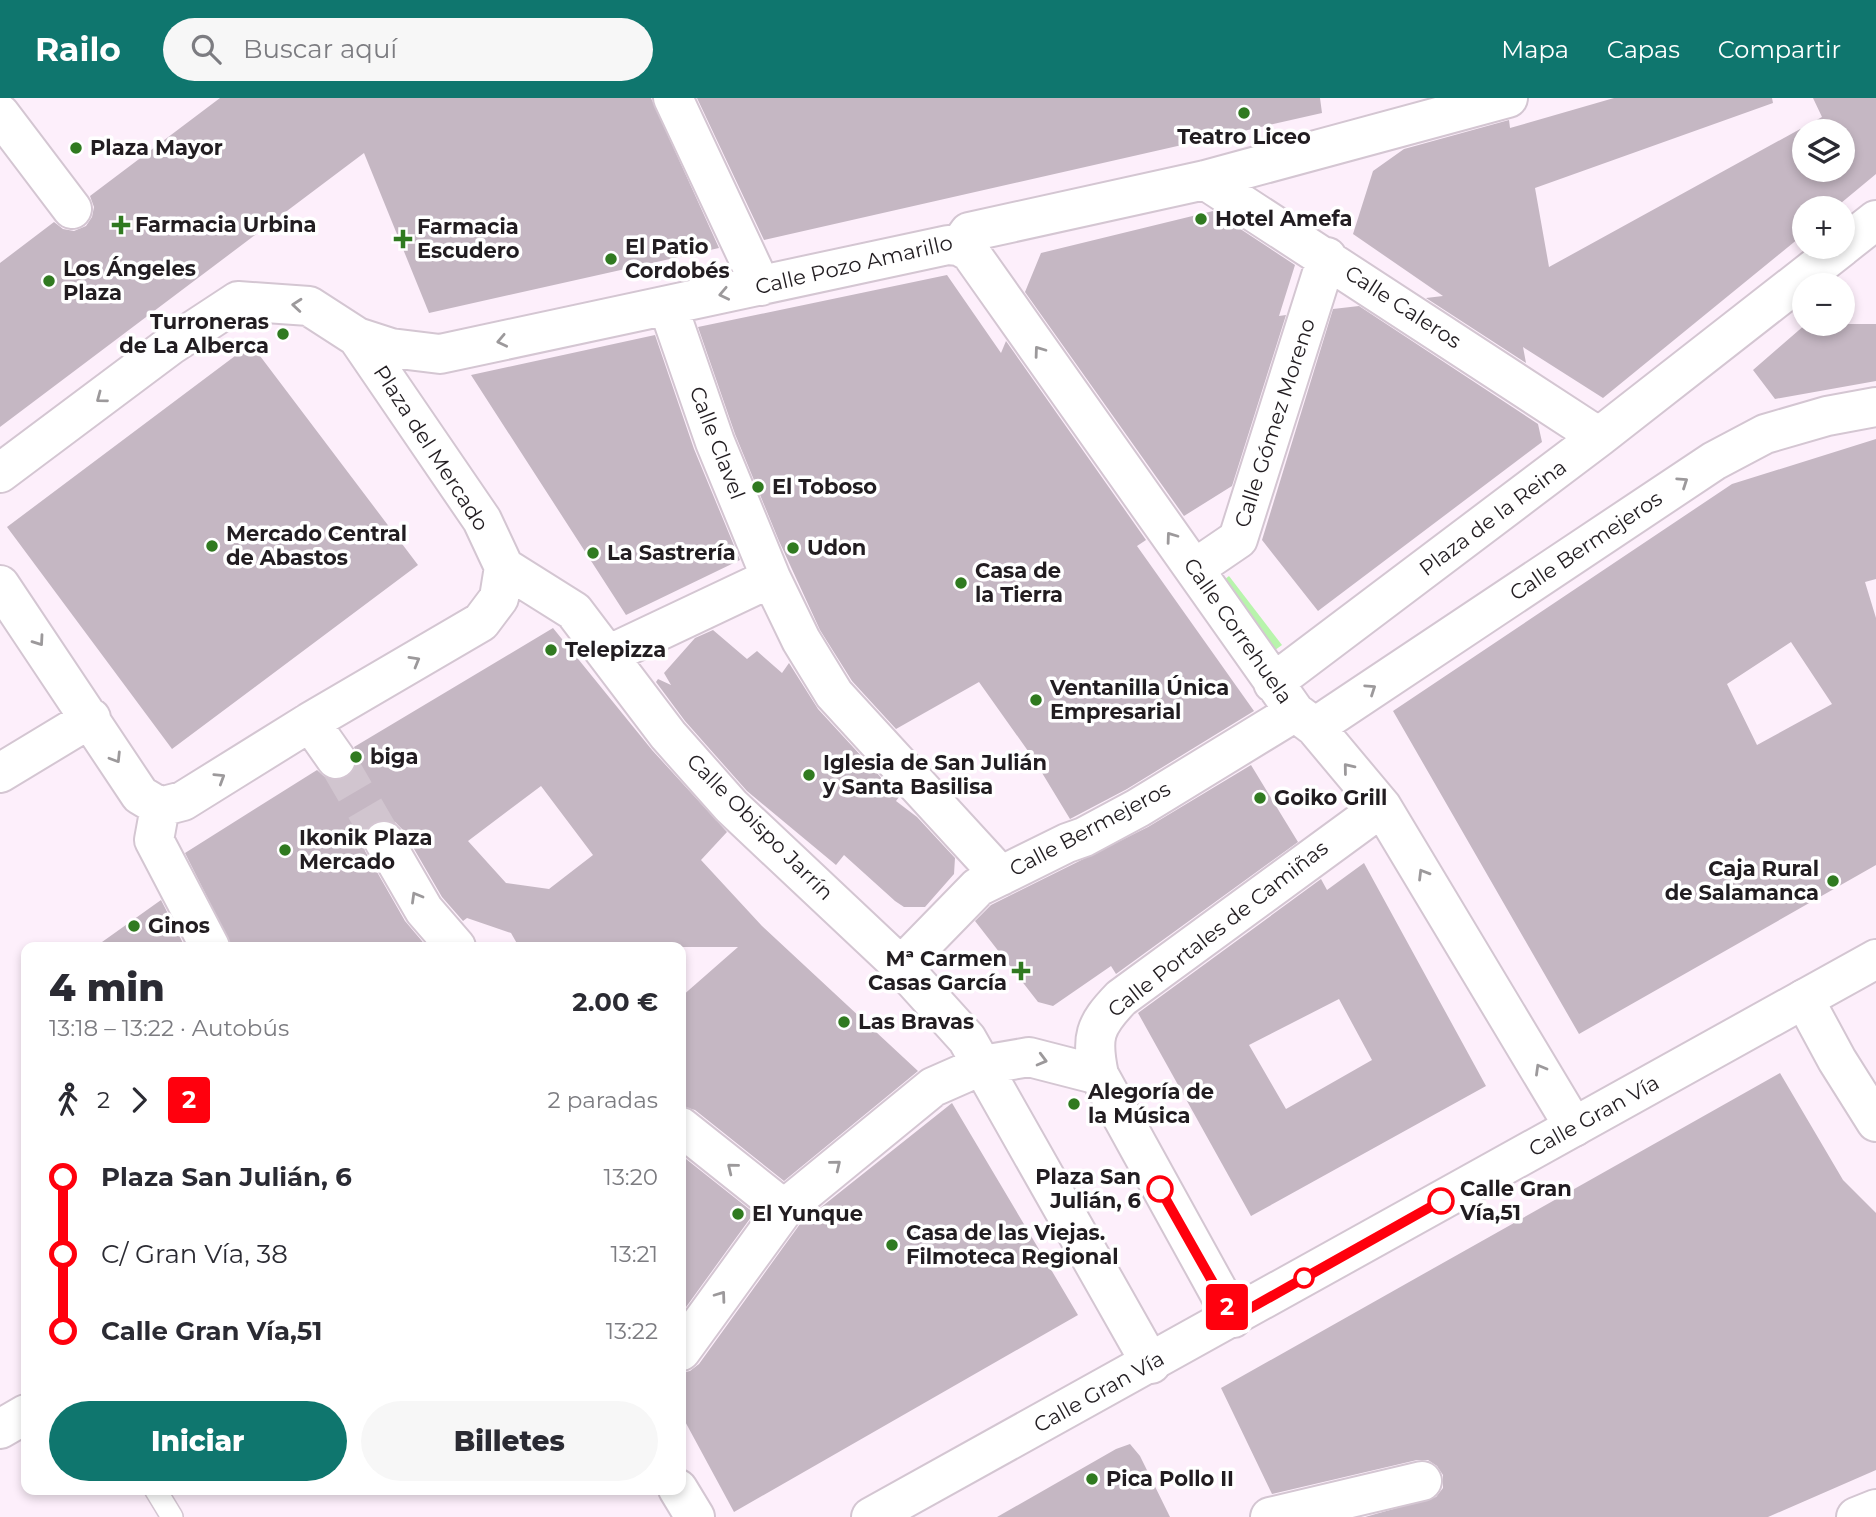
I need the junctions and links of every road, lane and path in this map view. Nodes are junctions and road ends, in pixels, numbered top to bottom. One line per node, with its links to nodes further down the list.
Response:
1 (673, 98): 11 (street)
2 (1508, 98): 4 (street, Calle Pozo Amarillo)
3 (7, 112): 5 (street)
4 (1205, 180): 8 (street, Calle Pozo Amarillo); 9 (street, Calle Caleros)
5 (72, 209)
6 (1876, 220): 7 (street, Plaza de la Reina)
7 (1855, 237)
8 (959, 246): 11 (street, Calle Pozo Amarillo); 18 (street, Calle Correhuela, one-way to 8)
9 (1327, 257): 15 (street, Calle Caleros); 18 (street, Calle Gómez Moreno)
10 (1827, 259): 15 (street, Plaza de la Reina)
11 (761, 286): 12 (street, Calle Pozo Amarillo, one-way to 12)
12 (668, 306): 13 (street, Calle Pozo Amarillo, one-way to 13); 19 (street, Calle Clavel)
13 (357, 337): 16 (street, Plaza del Mercado, one-way to 16); 17 (street, Plaza del Mercado)
14 (1876, 407): 22 (street, Calle Bermejeros, one-way to 14)
15 (1600, 437): 22 (street, Plaza de la Reina)
16 (0, 473)
17 (504, 567): 21 (street, Calle Obispo Jarrín); 24 (street, one-way to 17)
18 (1195, 569): 22 (street, Calle Correhuela)
19 (771, 578): 21 (street); 30 (street, Calle Clavel)
20 (0, 585): 23 (street, one-way to 23)
21 (608, 655): 34 (street, Calle Obispo Jarrín)
22 (1294, 708): 28 (street, Calle Correhuela, one-way to 22); 30 (street, Calle Bermejeros)
23 (91, 718): 26 (street); 27 (street, one-way to 27)
24 (310, 722): 25 (street); 27 (street, one-way to 24)
25 (335, 759)
26 (0, 773)
27 (160, 807): 31 (street)
28 (1382, 807): 37 (street, Calle Portales de Camiñas); 39 (street, Calle Correhuela, one-way to 28)
29 (384, 841): 32 (street, one-way to 29)
30 (1001, 876): 34 (street, Calle Bermejeros)
31 (207, 942)
32 (452, 942)
33 (1876, 958): 35 (street, Calle Gran Vía)
34 (901, 965): 36 (street, Calle Obispo Jarrín)
35 (1804, 999): 38 (street); 39 (street, Calle Gran Vía)
36 (983, 1065): 37 (street, one-way to 37); 41 (street, one-way to 36); 44 (street, Calle Obispo Jarrín)
37 (1099, 1075): 42 (street)
38 (1876, 1122)
39 (1574, 1128): 42 (street, Calle Gran Vía)
40 (686, 1131): 41 (street, one-way to 40)
41 (784, 1209): 43 (street, one-way to 41)
42 (1233, 1318): 44 (street, Calle Gran Vía)
43 (686, 1344)
44 (1151, 1364): 53 (street, Calle Gran Vía)
45 (21, 1417): 46 (street)
46 (0, 1429)
47 (1422, 1481): 54 (street)
48 (159, 1495): 51 (lane)
49 (682, 1495): 52 (street)
50 (1876, 1508): 55 (street)
51 (172, 1517)
52 (695, 1517)
53 (871, 1517)
54 (1270, 1517)
55 (1856, 1517)

